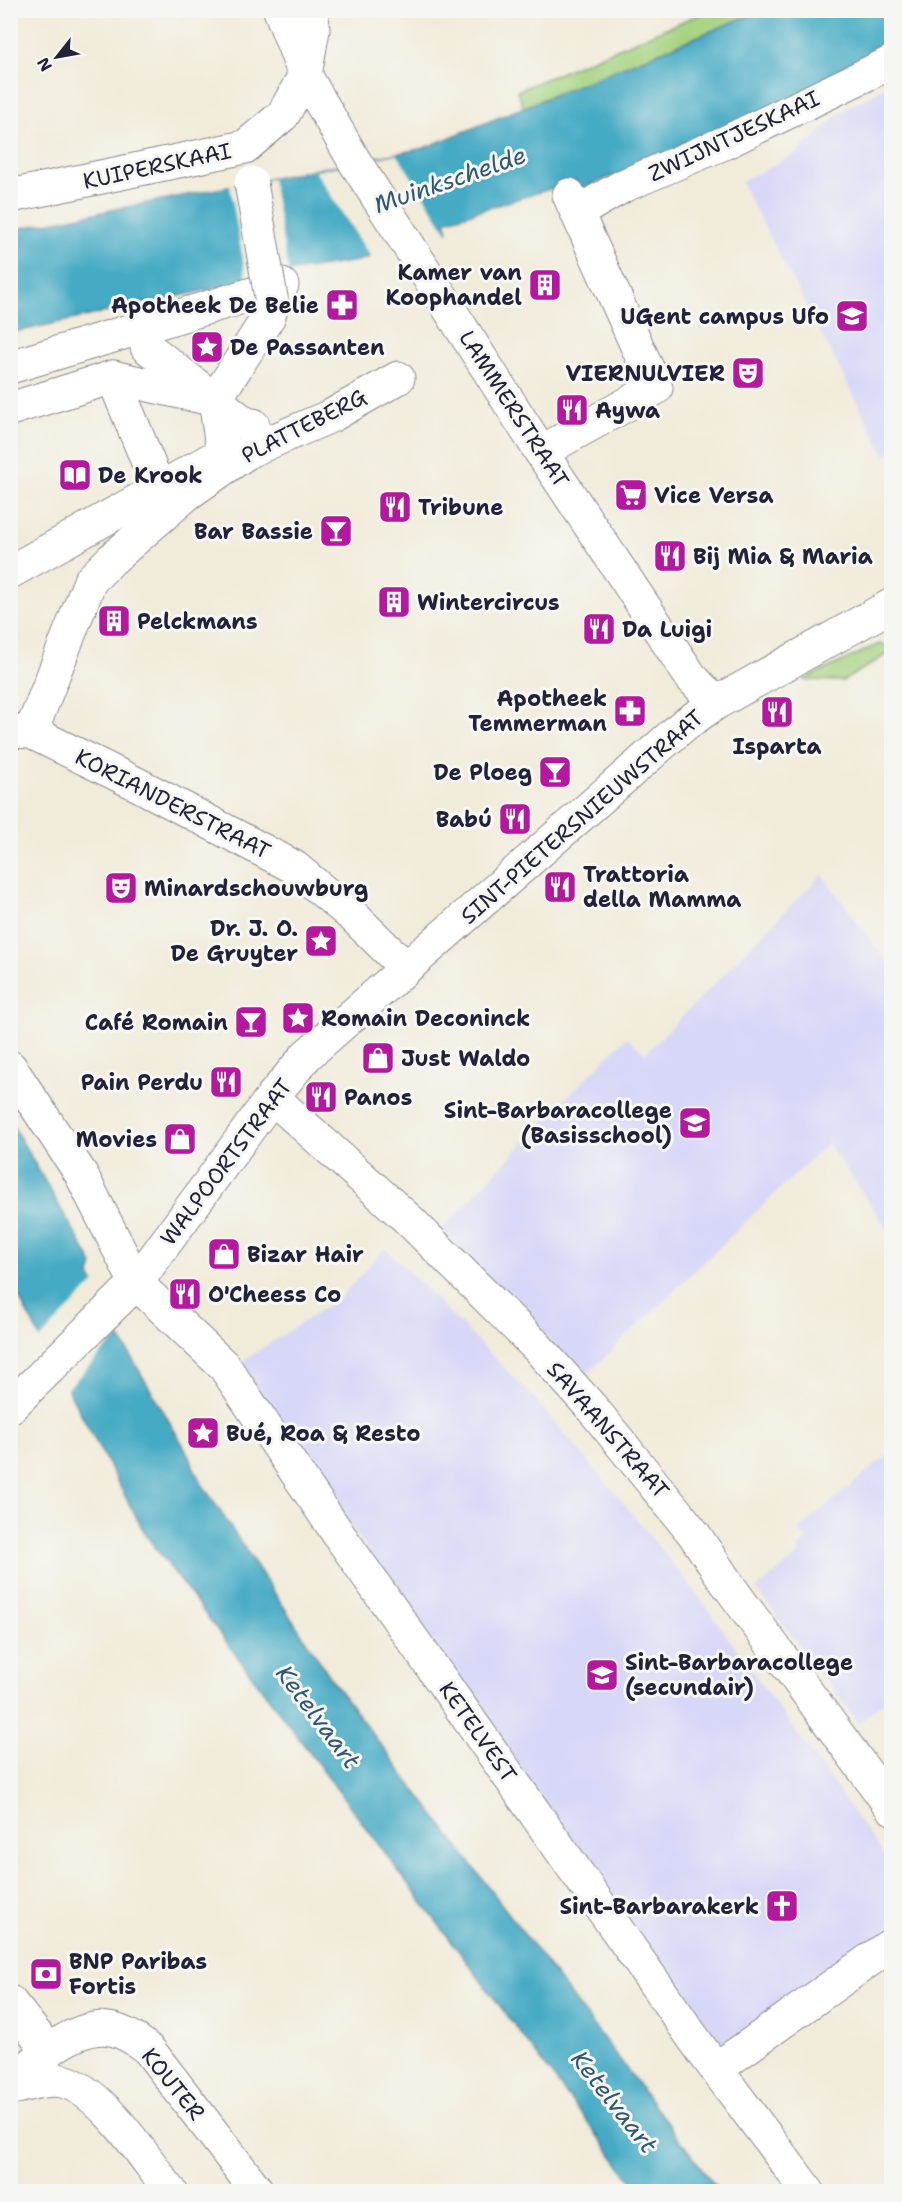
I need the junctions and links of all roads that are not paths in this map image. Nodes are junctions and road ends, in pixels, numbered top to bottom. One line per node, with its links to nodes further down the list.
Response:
1 (280, 10): 4 (street, LAMMERSTRAAT)
2 (312, 10): 4 (street, KUIPERSKAAI)
3 (891, 62): 15 (street, ZWIJNTJESKAAI)
4 (305, 75): 5 (street, KUIPERSKAAI); 15 (street, LAMMERSTRAAT)
5 (245, 147): 6 (street, KUIPERSKAAI); 7 (street, bridge)
6 (10, 196)
7 (277, 294): 9 (street); 12 (street)
8 (147, 347): 12 (street)
9 (10, 367)
10 (113, 377): 12 (street); 13 (street); 16 (street)
11 (398, 378): 20 (street, PLATTEBERG)
12 (215, 400): 14 (street); 16 (street)
13 (10, 409)
14 (253, 425)
15 (541, 452): 19 (street, LAMMERSTRAAT)
16 (142, 481): 17 (street)
17 (10, 572)
18 (889, 610): 19 (street, SINT-PIETERSNIEUWSTRAAT)
19 (716, 703): 21 (street, SINT-PIETERSNIEUWSTRAAT)
20 (21, 731): 21 (street, KORIANDERSTRAAT)
21 (406, 968): 23 (street, WALPOORTSTRAAT)
22 (10, 1067): 24 (street, KETELVEST)
23 (272, 1097): 24 (street, WALPOORTSTRAAT); 26 (street, SAVAANSTRAAT)
24 (136, 1283): 25 (street, WALPOORTSTRAAT); 30 (street, KETELVEST)
25 (10, 1407)
26 (891, 1808)
27 (891, 1944): 30 (street)
28 (10, 2002): 29 (street)
29 (49, 2051): 31 (street, KOUTER); 33 (street, KOUTER)
30 (716, 2069): 34 (street, KETELVEST)
31 (13, 2089): 32 (street)
32 (171, 2192)
33 (258, 2192)
34 (808, 2192)

